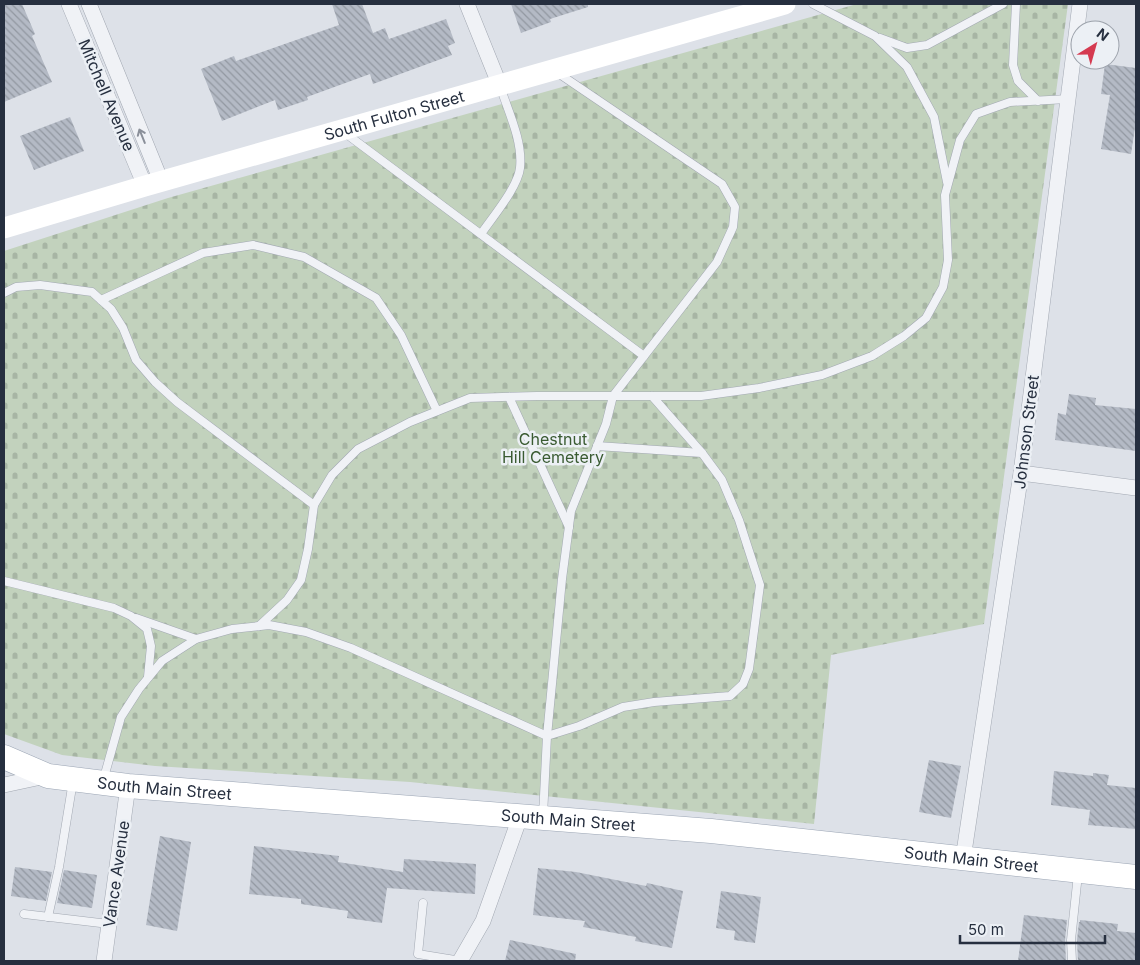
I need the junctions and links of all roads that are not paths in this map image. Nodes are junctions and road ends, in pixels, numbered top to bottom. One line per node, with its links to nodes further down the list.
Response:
1 (69, 4): 15 (street, Mitchell Avenue)
2 (89, 4): 15 (street, Mitchell Avenue, one-way to 2)
3 (467, 4): 11 (street)
4 (785, 4): 10 (street, South Fulton Street)
5 (813, 4): 9 (lane)
6 (1003, 4): 9 (lane)
7 (1016, 4): 13 (lane)
8 (1080, 4): 12 (street, Johnson Street)
9 (875, 36): 16 (lane)
10 (555, 70): 11 (street, South Fulton Street); 21 (lane)
11 (500, 86): 14 (street, South Fulton Street); 18 (lane)
12 (1068, 99): 13 (lane); 28 (street, Johnson Street)
13 (1038, 101): 16 (lane)
14 (342, 130): 15 (street, South Fulton Street); 18 (lane)
15 (153, 184): 17 (street, South Fulton Street)
16 (948, 184): 23 (lane)
17 (4, 228)
18 (481, 234): 21 (lane)
19 (4, 293): 20 (lane)
20 (101, 300): 25 (lane); 30 (lane)
21 (644, 356): 22 (lane)
22 (613, 396): 23 (lane); 24 (lane); 26 (lane)
23 (652, 396): 27 (lane)
24 (509, 397): 25 (lane); 31 (lane)
25 (438, 411): 30 (lane)
26 (598, 446): 27 (lane); 31 (lane)
27 (702, 453): 37 (lane)
28 (1021, 473): 29 (street); 46 (street, Johnson Street)
29 (1136, 488)
30 (314, 505): 34 (lane)
31 (569, 527): 37 (lane)
32 (4, 582): 33 (lane)
33 (131, 616): 35 (lane); 36 (lane)
34 (260, 626): 35 (lane); 37 (lane)
35 (196, 639): 36 (lane)
36 (148, 678): 41 (lane)
37 (548, 736): 45 (lane)
38 (4, 757): 39 (main road, South Main Street)
39 (48, 776): 40 (main road, South Main Street); 42 (street)
40 (73, 780): 41 (main road, South Main Street); 51 (lane)
41 (103, 783): 43 (main road, South Main Street)
42 (4, 785)
43 (128, 786): 44 (main road, South Main Street); 52 (street, Vance Avenue)
44 (520, 817): 45 (main road, South Main Street); 54 (street)
45 (543, 818): 46 (main road, South Main Street)
46 (963, 859): 47 (main road, South Main Street)
47 (1079, 871): 48 (main road, South Main Street); 55 (lane)
48 (1136, 877)
49 (423, 903): 54 (lane)
50 (24, 914): 51 (lane)
51 (48, 917): 52 (lane)
52 (109, 924): 53 (street, Vance Avenue)
53 (104, 961)
54 (461, 961)
55 (1072, 961)

